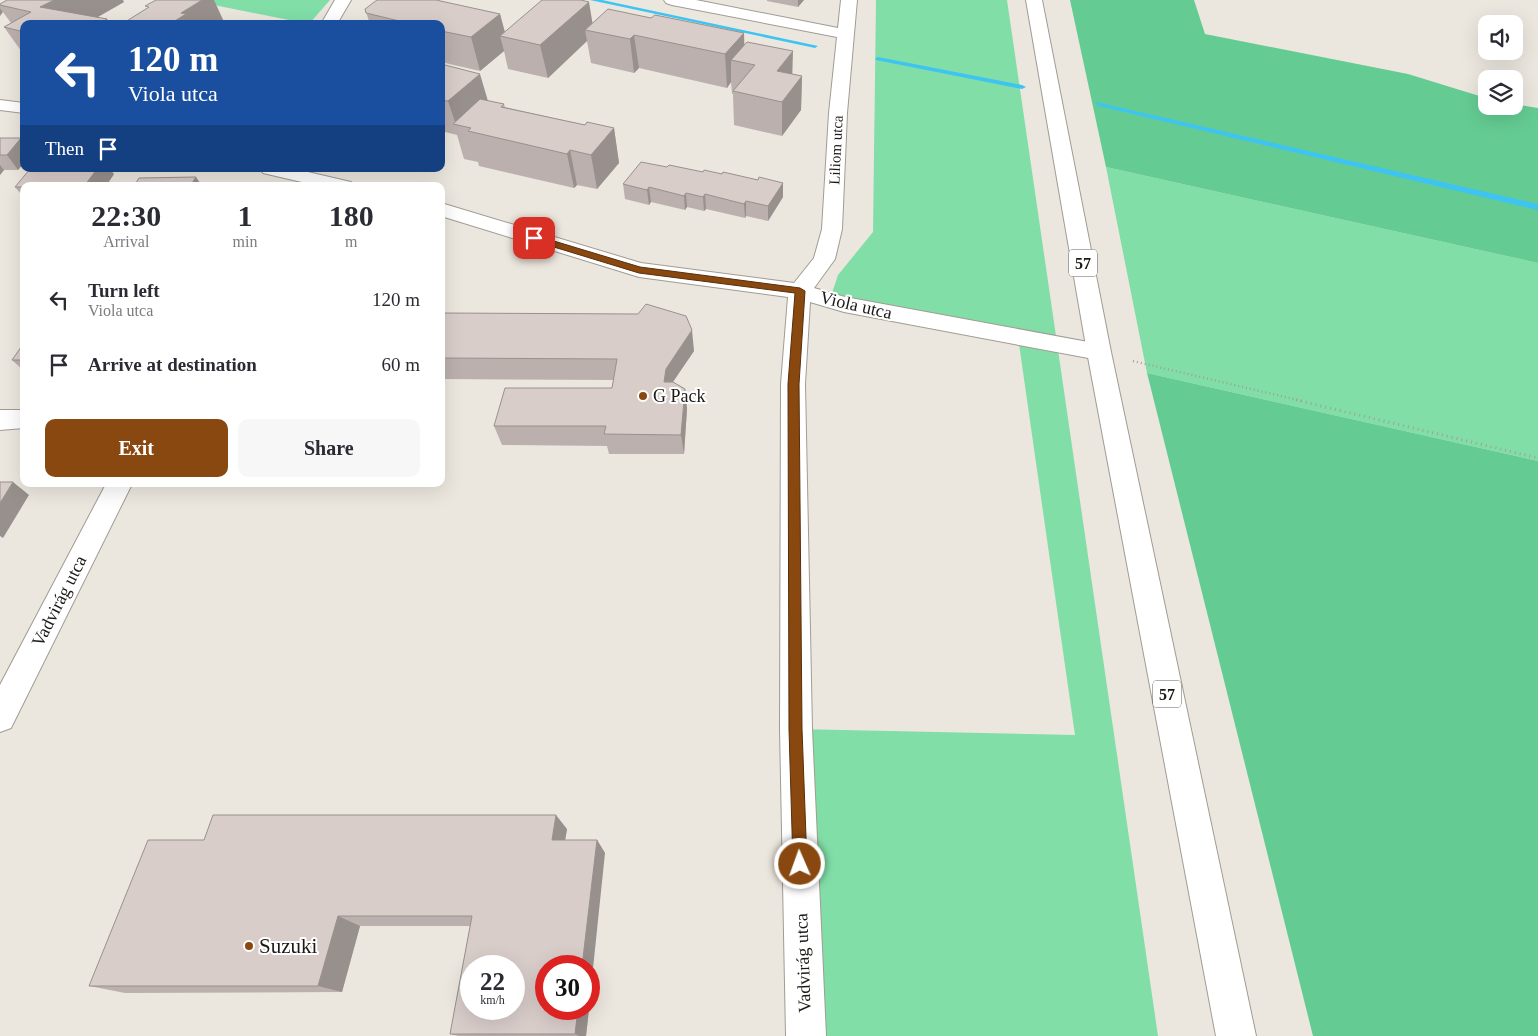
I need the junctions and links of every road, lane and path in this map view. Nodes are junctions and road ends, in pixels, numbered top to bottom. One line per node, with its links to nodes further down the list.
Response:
1 (343, 0): 5 (street)
2 (672, 0): 6 (street)
3 (849, 0): 6 (street, Liliom utca)
4 (1034, 0): 13 (street, 57)
5 (331, 20)
6 (845, 34): 12 (street, Liliom utca)
7 (0, 105): 8 (street)
8 (20, 108)
9 (278, 176): 10 (street)
10 (318, 182)
11 (445, 211): 12 (street, Viola utca)
12 (800, 291): 13 (street, Viola utca); 19 (street, Vadvirág utca)
13 (1099, 352): 16 (path); 20 (street, 57)
14 (20, 419): 15 (street)
15 (0, 420)
16 (1538, 458)
17 (117, 487): 18 (street, Vadvirág utca)
18 (0, 717)
19 (806, 1036)
20 (1236, 1036)

